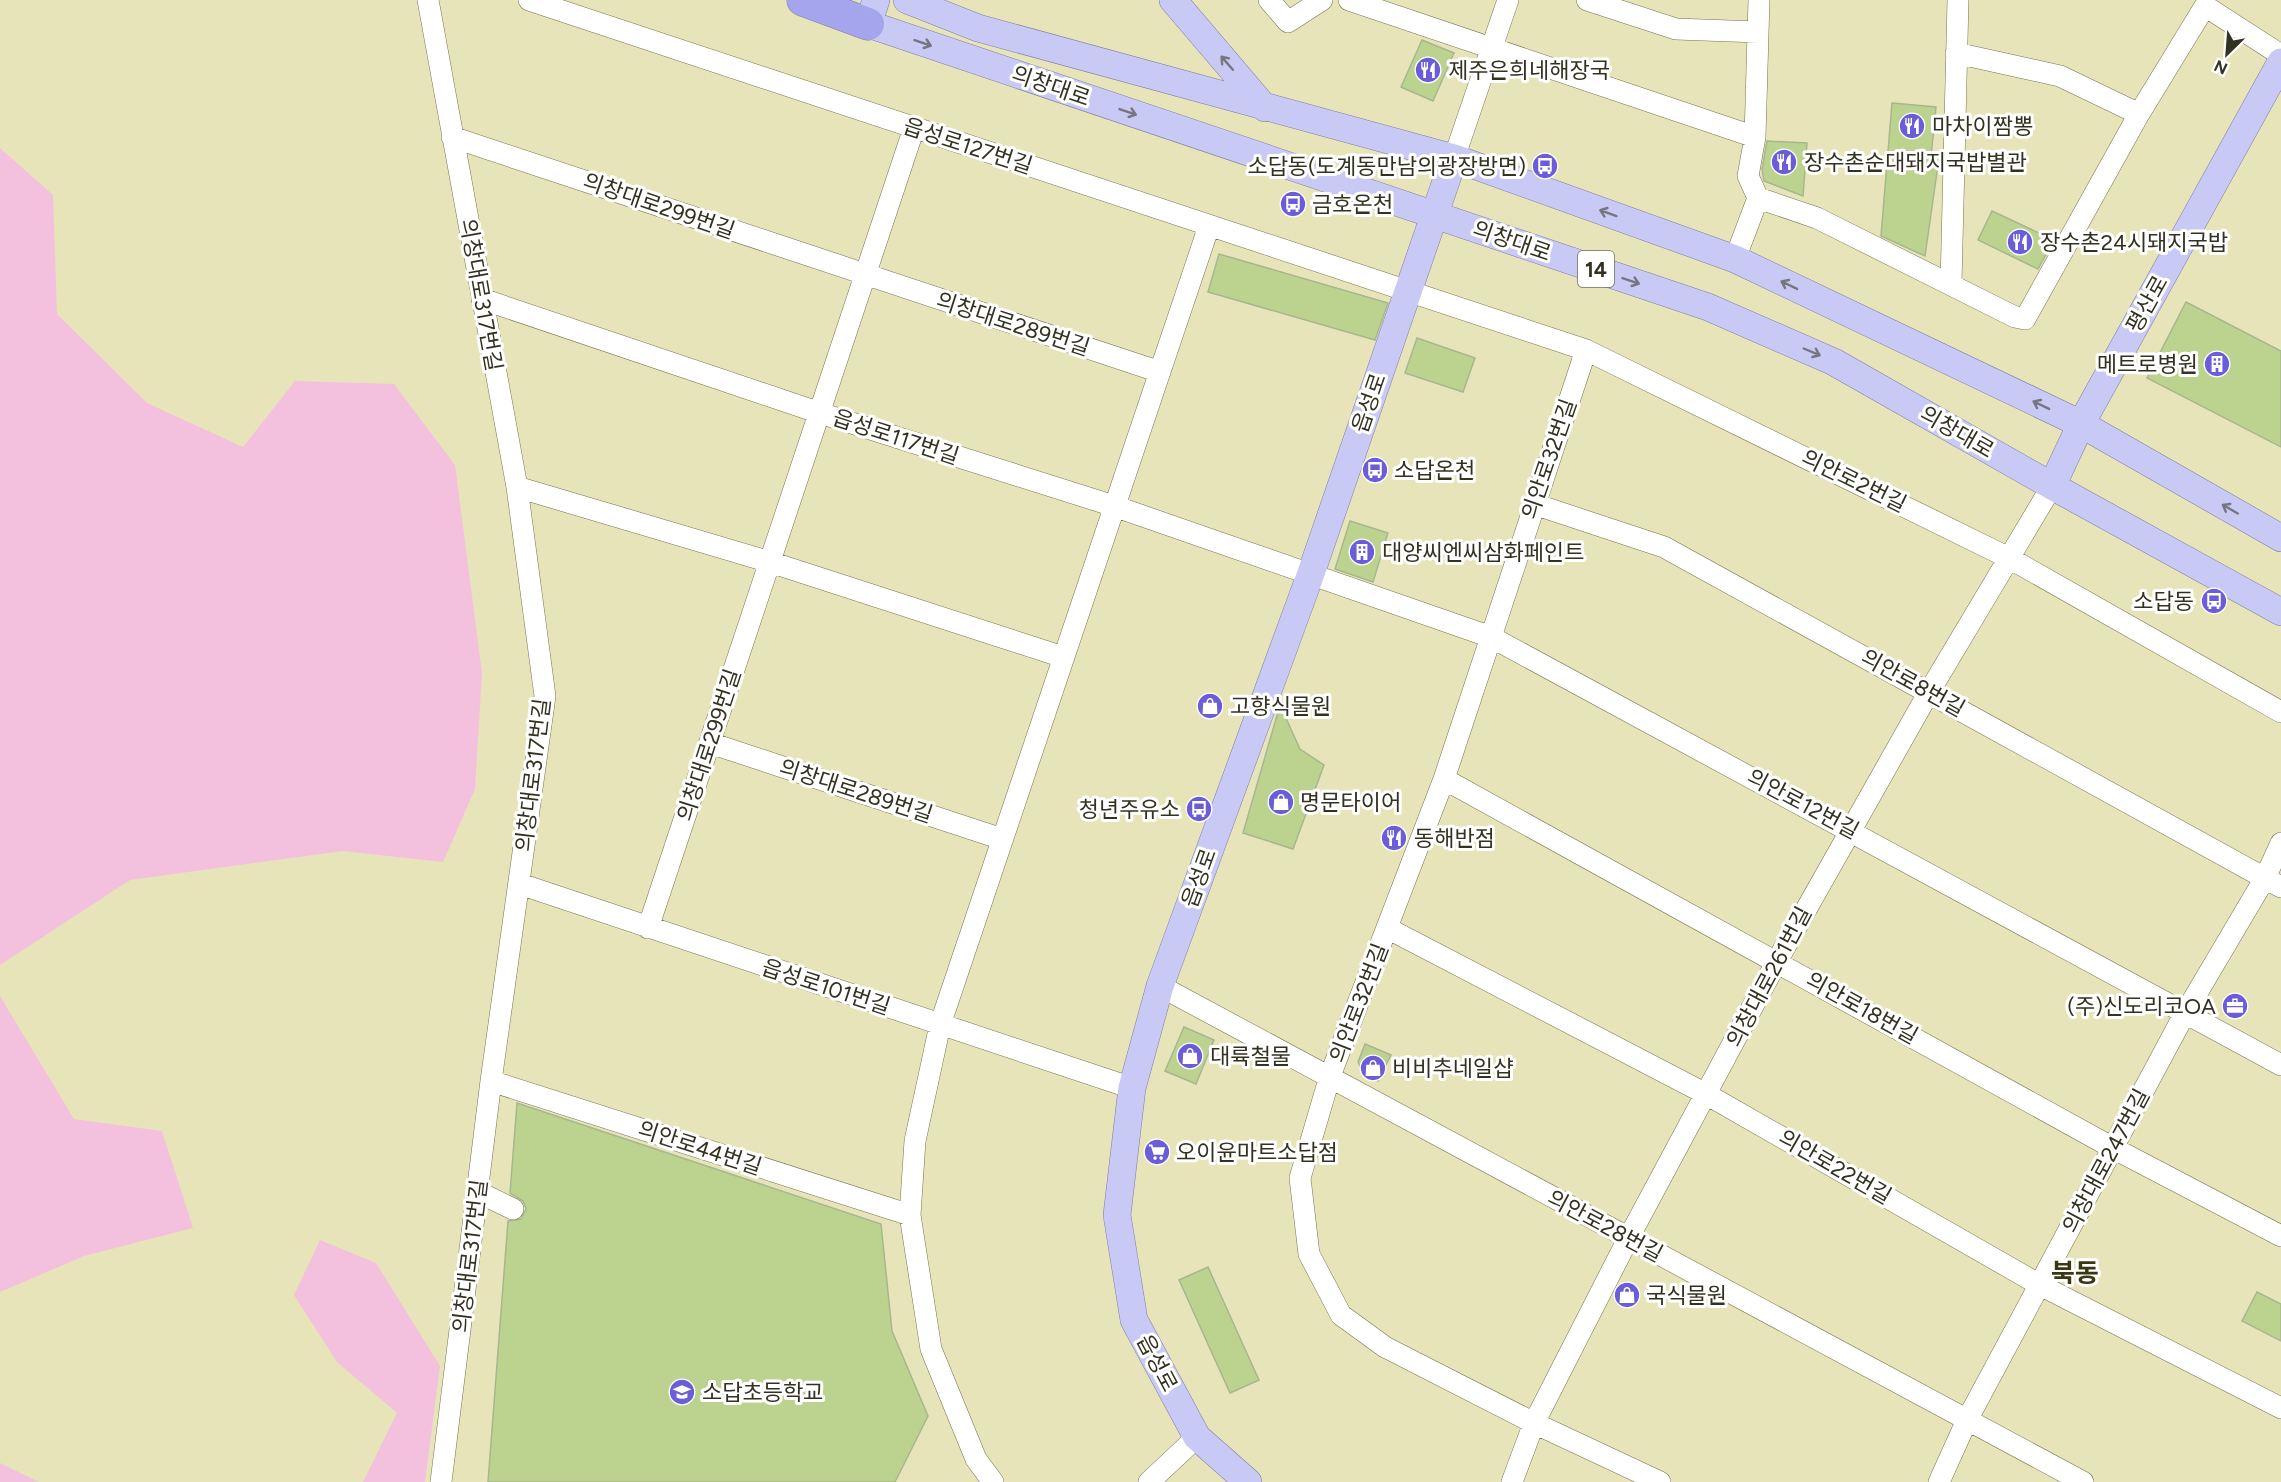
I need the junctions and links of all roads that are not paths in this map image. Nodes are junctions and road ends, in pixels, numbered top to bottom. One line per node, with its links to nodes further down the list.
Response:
1 (428, 0): 23 (street, 의창대로317번길)
2 (529, 0): 22 (street, 읍성로127번길)
3 (803, 0): 14 (highway, 의창대로 / 14)
4 (907, 0): 20 (main road, 의창대로 / 14)
5 (1173, 0): 20 (main road, one-way to 5)
6 (1269, 0): 7 (street)
7 (1322, 0)
8 (1349, 0): 16 (street)
9 (1508, 0): 16 (street)
10 (1587, 0): 15 (street)
11 (1759, 0): 15 (street)
12 (1958, 0): 17 (street)
13 (2198, 3): 18 (street); 21 (street)
14 (872, 12): 27 (main road, 의창대로 / 14, one-way to 27)
15 (1758, 33): 24 (street)
16 (1492, 47): 24 (street); 25 (street)
17 (1956, 53): 21 (street); 31 (street)
18 (2281, 55)
19 (2281, 62): 37 (main road, 평산로)
20 (1265, 108): 25 (main road, 의창대로 / 14)
21 (2139, 114): 31 (street)
22 (914, 128): 28 (street, 읍성로127번길); 30 (street, 의창대로299번길)
23 (452, 136): 30 (street, 의창대로299번길); 33 (street, 의창대로317번길)
24 (1755, 137): 26 (street)
25 (1454, 158): 27 (main road, 읍성로); 29 (main road, 의창대로 / 14, one-way to 25)
26 (1758, 198): 29 (street); 31 (street)
27 (1434, 215): 32 (main road, 읍성로); 38 (main road, 의창대로 / 14, one-way to 38)
28 (1209, 226): 32 (street, 읍성로127번길); 35 (street)
29 (1735, 259): 37 (main road, 의창대로 / 14, one-way to 29)
30 (866, 275): 35 (street, 의창대로289번길); 36 (street, 의창대로299번길)
31 (1951, 284)
32 (1408, 292): 34 (street, 의안로2번길); 45 (main road, 읍성로)
33 (482, 298): 36 (street, 읍성로117번길); 39 (street, 의창대로317번길)
34 (1586, 350): 40 (street, 의안로32번길); 43 (street, 의안로2번길)
35 (1160, 372): 41 (street)
36 (820, 413): 41 (street, 읍성로117번길); 44 (street, 의창대로299번길)
37 (2081, 424): 38 (main road, 평산로); 42 (main road, 의창대로 / 14, one-way to 37)
38 (2052, 486): 43 (street, 의창대로261번길); 46 (main road, 의창대로 / 14)
39 (517, 487): 44 (street); 57 (street, 의창대로317번길)
40 (1534, 504): 47 (street, 의안로32번길); 49 (street, 의안로8번길)
41 (1114, 506): 45 (street, 읍성로117번길); 48 (street)
42 (2281, 538)
43 (2009, 558): 49 (street, 의창대로261번길); 50 (street, 의안로2번길)
44 (770, 562): 48 (street); 51 (street, 의창대로299번길)
45 (1310, 576): 47 (street, 의안로12번길); 61 (main road, 읍성로)
46 (2281, 612)
47 (1491, 637): 52 (street, 의안로32번길); 53 (street, 의안로12번길)
48 (1063, 657): 54 (street)
49 (1929, 692): 53 (street, 의창대로261번길); 56 (street, 의안로8번길)
50 (2281, 712)
51 (710, 742): 54 (street, 의창대로289번길); 58 (street, 의창대로299번길)
52 (1444, 779): 59 (street, 의안로32번길); 60 (street, 의안로18번길)
53 (1850, 829): 60 (street, 의창대로261번길); 62 (street, 의안로12번길)
54 (1002, 839): 63 (street)
55 (2281, 843): 56 (street, 의창대로247번길)
56 (2273, 883): 62 (street, 의창대로247번길)
57 (520, 884): 58 (street, 읍성로101번길); 66 (street, 의창대로317번길)
58 (648, 928): 63 (street, 읍성로101번길)
59 (1388, 928): 65 (street, 의안로32번길); 68 (street, 의안로22번길)
60 (1777, 961): 68 (street, 의창대로261번길); 69 (street, 의안로18번길)
61 (1160, 986): 65 (street, 의안로28번길); 67 (main road, 읍성로)
62 (2184, 1015): 64 (street, 의안로12번길); 69 (street, 의창대로247번길)
63 (940, 1024): 67 (street, 읍성로101번길); 72 (street)
64 (2281, 1065)
65 (1330, 1076): 74 (street, 의안로28번길); 78 (street, 의안로32번길)
66 (491, 1081): 70 (street, 의창대로317번길); 72 (street, 의안로44번길)
67 (1132, 1089): 79 (main road, 읍성로)
68 (1706, 1094): 74 (street, 의창대로261번길); 75 (street, 의안로22번길)
69 (2113, 1148): 73 (street, 의안로18번길); 75 (street, 의창대로247번길)
70 (478, 1192): 71 (street); 80 (street, 의창대로317번길)
71 (513, 1209)
72 (910, 1215): 81 (street)
73 (2281, 1236)
74 (1628, 1239): 77 (street, 의안로28번길); 78 (street, 의창대로261번길)
75 (2040, 1285): 76 (street, 의안로22번길); 77 (street, 의창대로247번길)
76 (2281, 1408)
77 (1967, 1420): 86 (street, 의창대로247번길); 87 (street, 의안로28번길)
78 (1534, 1423): 84 (street, 의창대로261번길); 85 (street, 의안로32번길)
79 (1197, 1437): 82 (street); 83 (main road, 읍성로)
80 (441, 1482)
81 (993, 1482)
82 (1149, 1482)
83 (1248, 1482)
84 (1512, 1482)
85 (1660, 1482)
86 (1939, 1482)
87 (2083, 1482)

